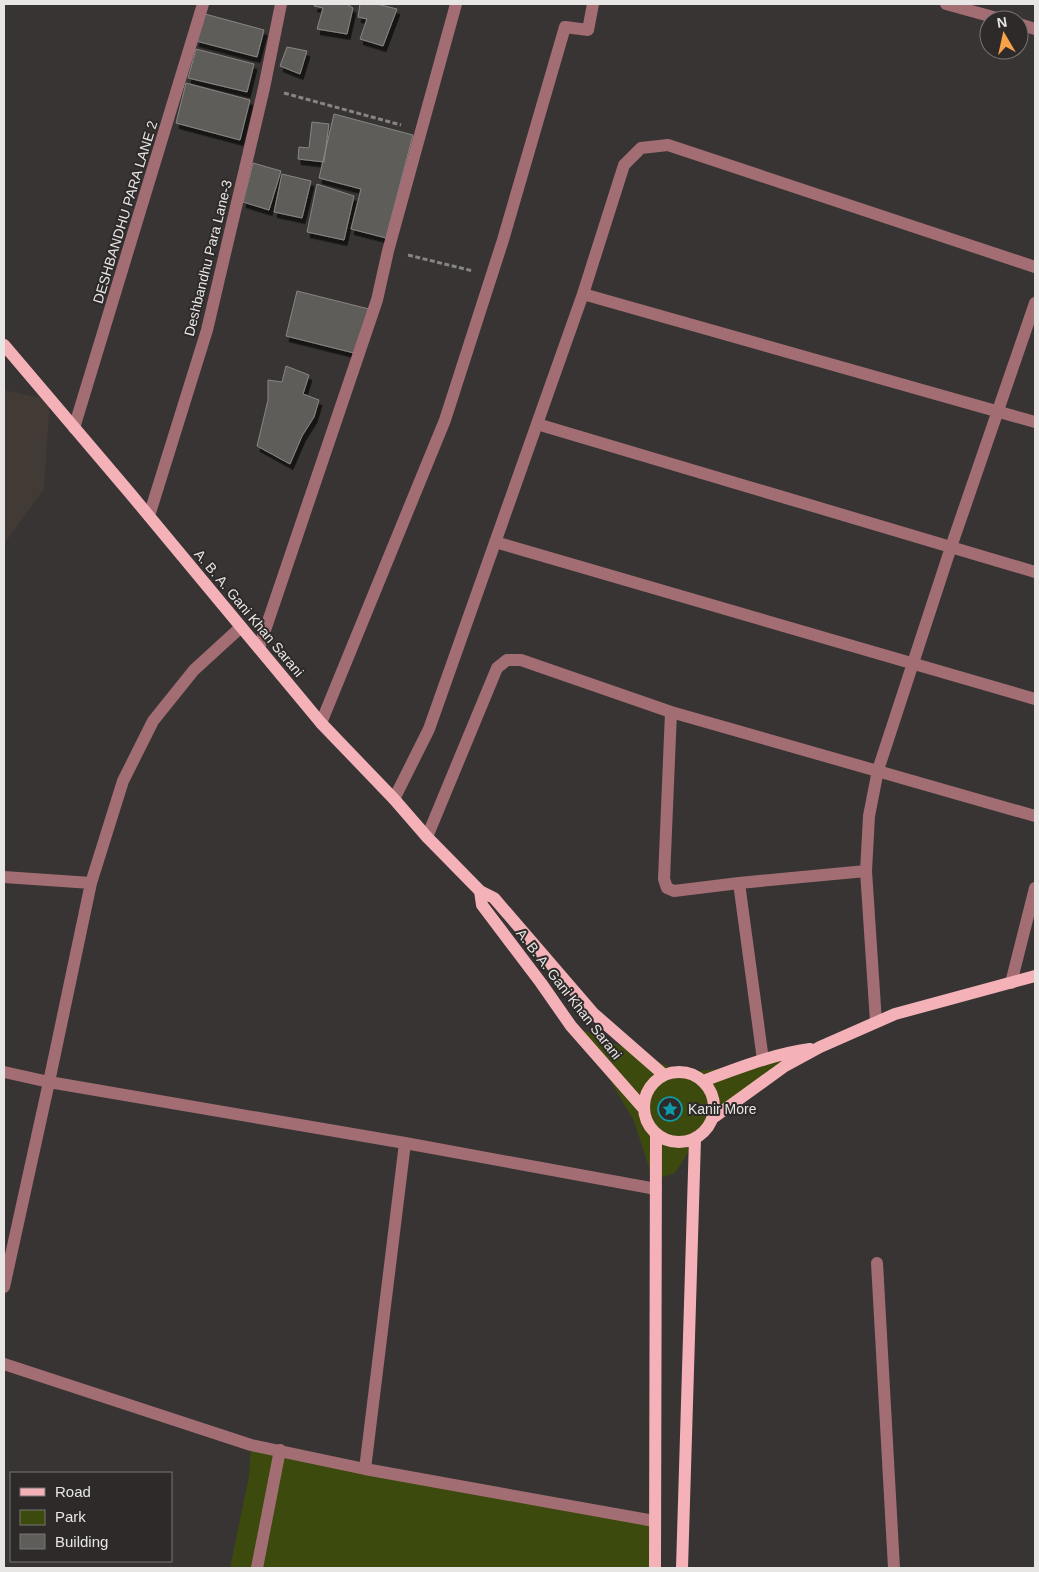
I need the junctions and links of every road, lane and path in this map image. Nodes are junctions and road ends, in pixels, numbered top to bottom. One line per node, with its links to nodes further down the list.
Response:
1 (203, 4): 18 (street, DESHBANDHU PARA LANE 2)
2 (281, 4): 7 (street, Deshbandhu Para Lane-3)
3 (456, 4): 8 (street)
4 (593, 4): 11 (street)
5 (946, 4): 6 (street)
6 (979, 13)
7 (264, 88): 8 (path); 19 (street, Deshbandhu Para Lane-3)
8 (421, 131): 9 (street)
9 (388, 251): 11 (path); 24 (street)
10 (1035, 267): 12 (street)
11 (492, 276): 28 (street)
12 (583, 294): 15 (street); 17 (street)
13 (1035, 303): 15 (street)
14 (4, 345): 18 (main road, A. B. A. Gani Khan Sarani)
15 (998, 411): 16 (street); 21 (street)
16 (1035, 422)
17 (537, 424): 20 (street); 21 (street)
18 (74, 428): 19 (main road, A. B. A. Gani Khan Sarani)
19 (149, 516): 23 (main road, A. B. A. Gani Khan Sarani)
20 (495, 542): 25 (street); 30 (street)
21 (951, 547): 22 (street); 25 (street)
22 (1035, 572)
23 (241, 627): 24 (main road, A. B. A. Gani Khan Sarani); 35 (street)
24 (259, 648): 28 (main road, A. B. A. Gani Khan Sarani)
25 (913, 664): 26 (street); 29 (street)
26 (1035, 699)
27 (671, 712): 29 (street); 32 (street); 36 (street)
28 (321, 723): 30 (main road, A. B. A. Gani Khan Sarani)
29 (878, 770): 31 (street); 33 (street)
30 (394, 799): 32 (main road, A. B. A. Gani Khan Sarani)
31 (1035, 816)
32 (427, 837): 38 (main road, A. B. A. Gani Khan Sarani)
33 (866, 871): 36 (street); 41 (street)
34 (4, 877): 35 (street)
35 (90, 883): 47 (street)
36 (739, 883): 43 (street)
37 (1035, 888): 40 (street)
38 (480, 891): 45 (main road, A. B. A. Gani Khan Sarani); 48 (main road, A. B. A. Gani Khan Sarani)
39 (1035, 976): 40 (main road)
40 (1011, 983): 41 (main road)
41 (876, 1022): 42 (main road)
42 (820, 1047): 43 (main road); 49 (main road)
43 (763, 1060): 46 (main road)
44 (4, 1072): 47 (street)
45 (664, 1075): 46 (main road); 48 (main road)
46 (703, 1081): 49 (main road)
47 (49, 1082): 52 (street); 55 (street)
48 (644, 1110): 50 (main road)
49 (713, 1118): 51 (main road)
50 (656, 1134): 51 (main road); 53 (main road)
51 (695, 1139): 62 (main road)
52 (405, 1143): 53 (street); 58 (street)
53 (656, 1189): 59 (main road)
54 (877, 1263): 63 (street)
55 (4, 1287)
56 (4, 1364): 57 (street)
57 (280, 1450): 58 (street); 60 (street)
58 (365, 1469): 59 (street)
59 (654, 1521): 61 (main road)
60 (257, 1568)
61 (654, 1568)
62 (682, 1568)
63 (894, 1568)

